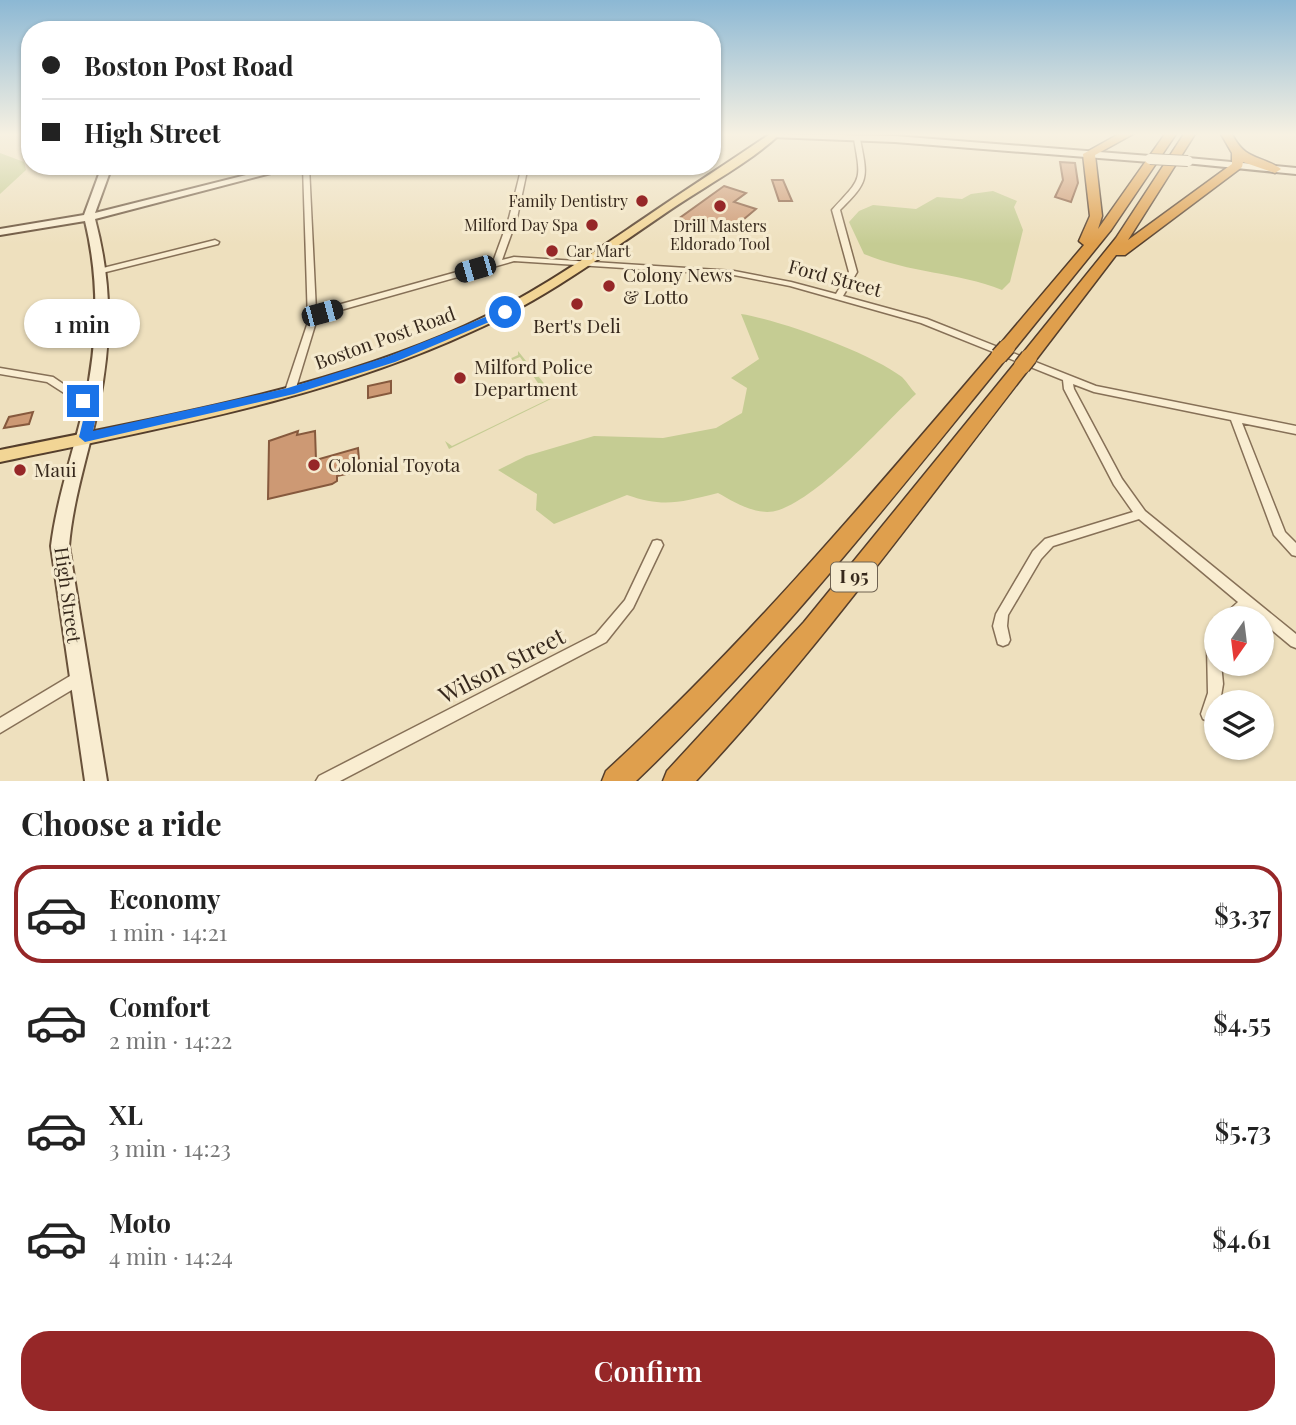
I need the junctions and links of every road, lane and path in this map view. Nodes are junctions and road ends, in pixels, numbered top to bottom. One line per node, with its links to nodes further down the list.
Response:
1 (863, 170): 19 (street)
2 (1091, 170): 17 (highway)
3 (1146, 170): 17 (highway, I 95)
4 (1166, 170): 18 (highway, I 95)
5 (1222, 170): 18 (highway)
6 (104, 175): 11 (main road)
7 (258, 175): 11 (main road)
8 (306, 175): 20 (street)
9 (523, 175): 14 (street)
10 (715, 175): 15 (main road, Boston Post Road)
11 (90, 217): 12 (main road); 16 (main road, High Street)
12 (0, 232)
13 (215, 242): 16 (street)
14 (497, 262): 15 (street, Ford Street); 20 (street, Ford Street)
15 (586, 264): 19 (street, Ford Street); 23 (main road, Boston Post Road)
16 (103, 271): 24 (main road, High Street)
17 (1069, 273): 38 (highway, I 95)
18 (1091, 278): 43 (highway, I 95)
19 (839, 296): 22 (street, Ford Street)
20 (312, 315): 23 (street)
21 (0, 371): 24 (street)
22 (1068, 380): 25 (street, Ford Street); 29 (street)
23 (290, 391): 27 (main road, Boston Post Road)
24 (92, 407): 27 (main road, High Street)
25 (1234, 418): 26 (street, Ford Street); 31 (street)
26 (1296, 430)
27 (85, 437): 28 (main road, Boston Post Road); 36 (main road, High Street)
28 (0, 456)
29 (1142, 514): 32 (street); 34 (street)
30 (657, 545): 40 (street, Wilson Street)
31 (1296, 551)
32 (1246, 602): 33 (street); 35 (street)
33 (1242, 606)
34 (1003, 640)
35 (1296, 642)
36 (80, 677): 37 (street); 39 (main road, High Street)
37 (0, 726)
38 (659, 741): 41 (highway); 42 (highway, I 95)
39 (96, 781)
40 (324, 781)
41 (602, 781)
42 (615, 781)
43 (677, 781)

